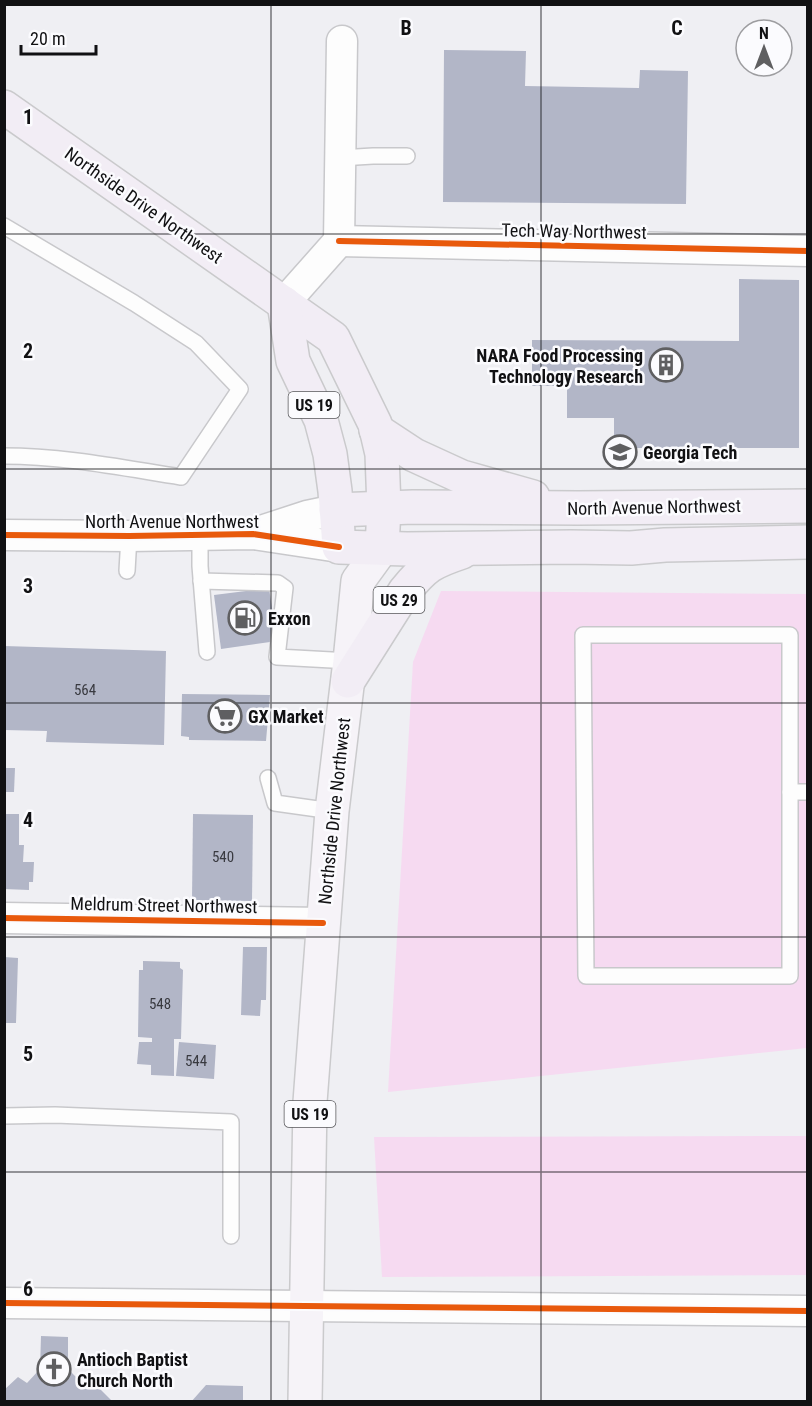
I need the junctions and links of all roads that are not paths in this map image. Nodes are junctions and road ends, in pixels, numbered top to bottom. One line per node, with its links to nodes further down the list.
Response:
1 (342, 41): 4 (street)
2 (4, 107): 8 (highway, Northside Drive Northwest)
3 (407, 156): 4 (lane)
4 (340, 158): 6 (street)
5 (4, 226): 10 (lane)
6 (339, 241): 7 (street, Tech Way Northwest); 8 (street)
7 (807, 251)
8 (284, 303): 9 (highway, Northside Drive Northwest / US 19); 14 (highway, US 19)
9 (376, 430): 12 (highway, Northside Drive Northwest / US 19); 13 (highway)
10 (4, 456)
11 (807, 506): 13 (highway, North Avenue Northwest)
12 (384, 508): 13 (highway, North Avenue Northwest); 14 (highway, North Avenue Northwest); 22 (highway, Northside Drive Northwest / US 19)
13 (578, 508)
14 (336, 510): 15 (street, North Avenue Northwest); 20 (highway, US 19)
15 (253, 534): 16 (street, North Avenue Northwest); 20 (street, North Avenue Northwest)
16 (200, 535): 18 (street, North Avenue Northwest); 24 (lane)
17 (4, 536): 18 (street, North Avenue Northwest)
18 (129, 536): 23 (lane)
19 (807, 542): 21 (highway, North Avenue Northwest / US 29)
20 (339, 547): 22 (highway, North Avenue Northwest / US 29); 25 (main road, US 19)
21 (475, 547): 22 (highway, North Avenue Northwest / US 29); 27 (highway, US 29)
22 (382, 548): 25 (main road)
23 (128, 571)
24 (201, 581): 26 (lane); 27 (lane)
25 (357, 581): 27 (main road, Northside Drive Northwest / US 19)
26 (207, 652)
27 (349, 671): 31 (main road, Northside Drive Northwest / US 19)
28 (268, 778): 31 (lane)
29 (789, 792): 29 (lane); 30 (lane)
30 (807, 792)
31 (332, 811): 33 (main road, Northside Drive Northwest / US 19)
32 (4, 918): 33 (street, Meldrum Street Northwest)
33 (323, 923): 37 (main road, Northside Drive Northwest / US 19)
34 (4, 1116): 35 (lane)
35 (231, 1236)
36 (4, 1303): 37 (street)
37 (306, 1306): 38 (street); 39 (main road, Northside Drive Northwest / US 19)
38 (807, 1311)
39 (305, 1401)

